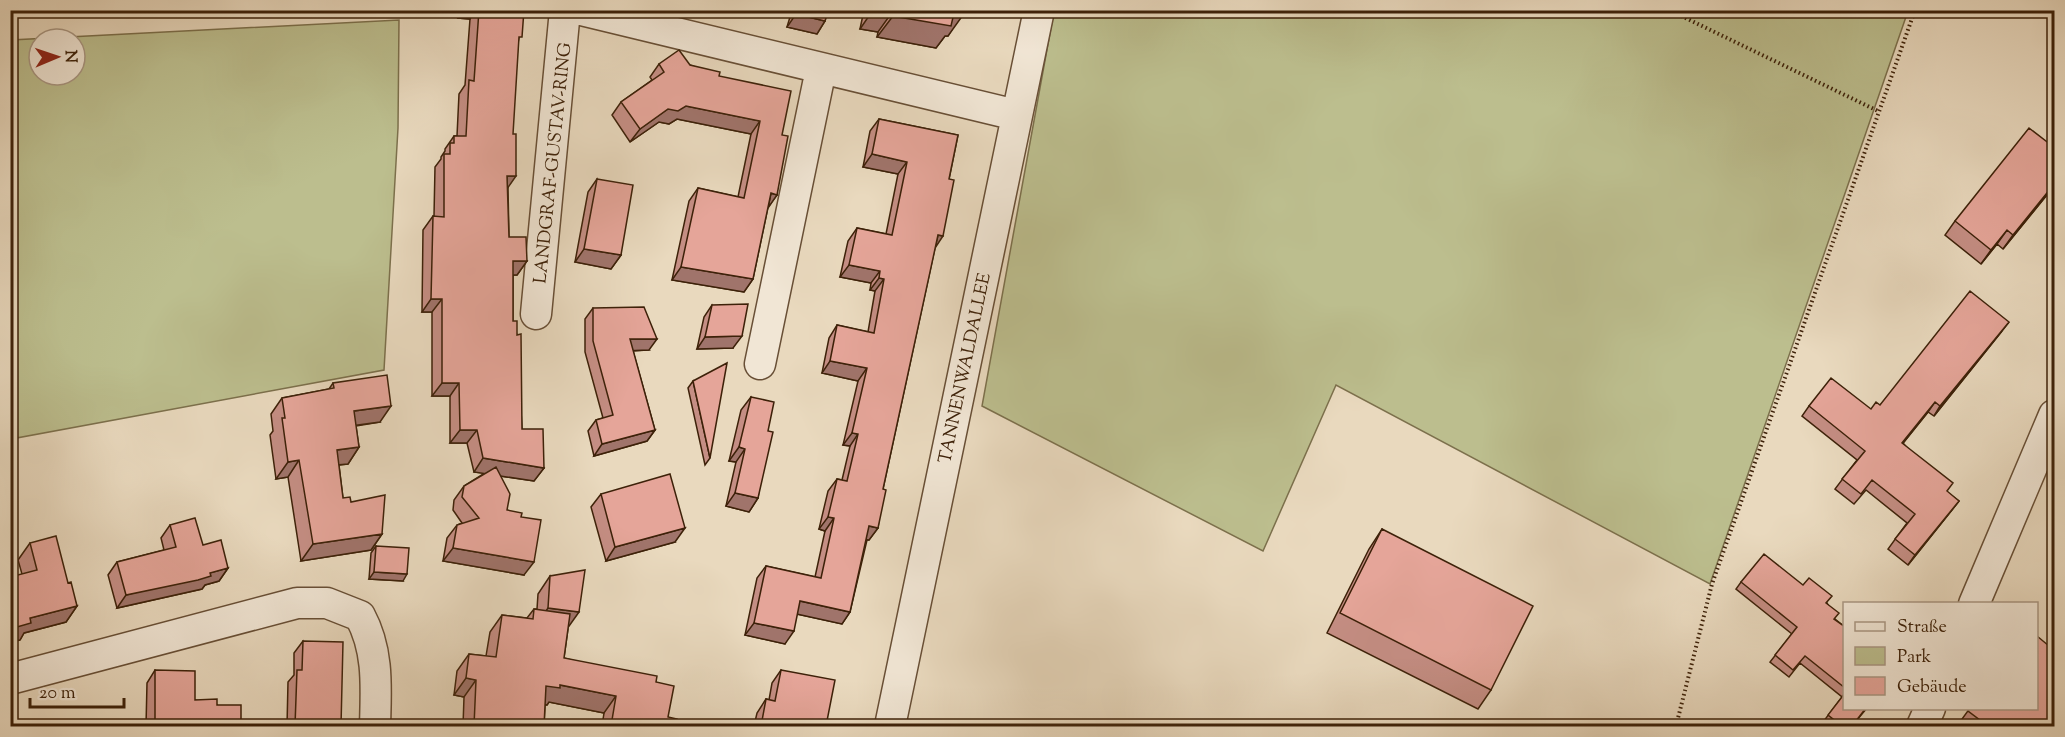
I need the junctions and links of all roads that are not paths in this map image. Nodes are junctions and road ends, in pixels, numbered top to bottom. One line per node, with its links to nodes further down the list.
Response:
1 (565, 10): 6 (street, LANDGRAF-GUSTAV-RING)
2 (581, 10): 4 (street)
3 (1038, 10): 5 (street, TANNENWALDALLEE)
4 (821, 69): 5 (street); 7 (street)
5 (1017, 115): 13 (street, TANNENWALDALLEE)
6 (536, 314)
7 (760, 364)
8 (2055, 415): 9 (street)
9 (1974, 602)
10 (10, 679): 12 (street)
11 (1929, 710): 14 (street)
12 (375, 726)
13 (890, 726)
14 (1922, 726)

